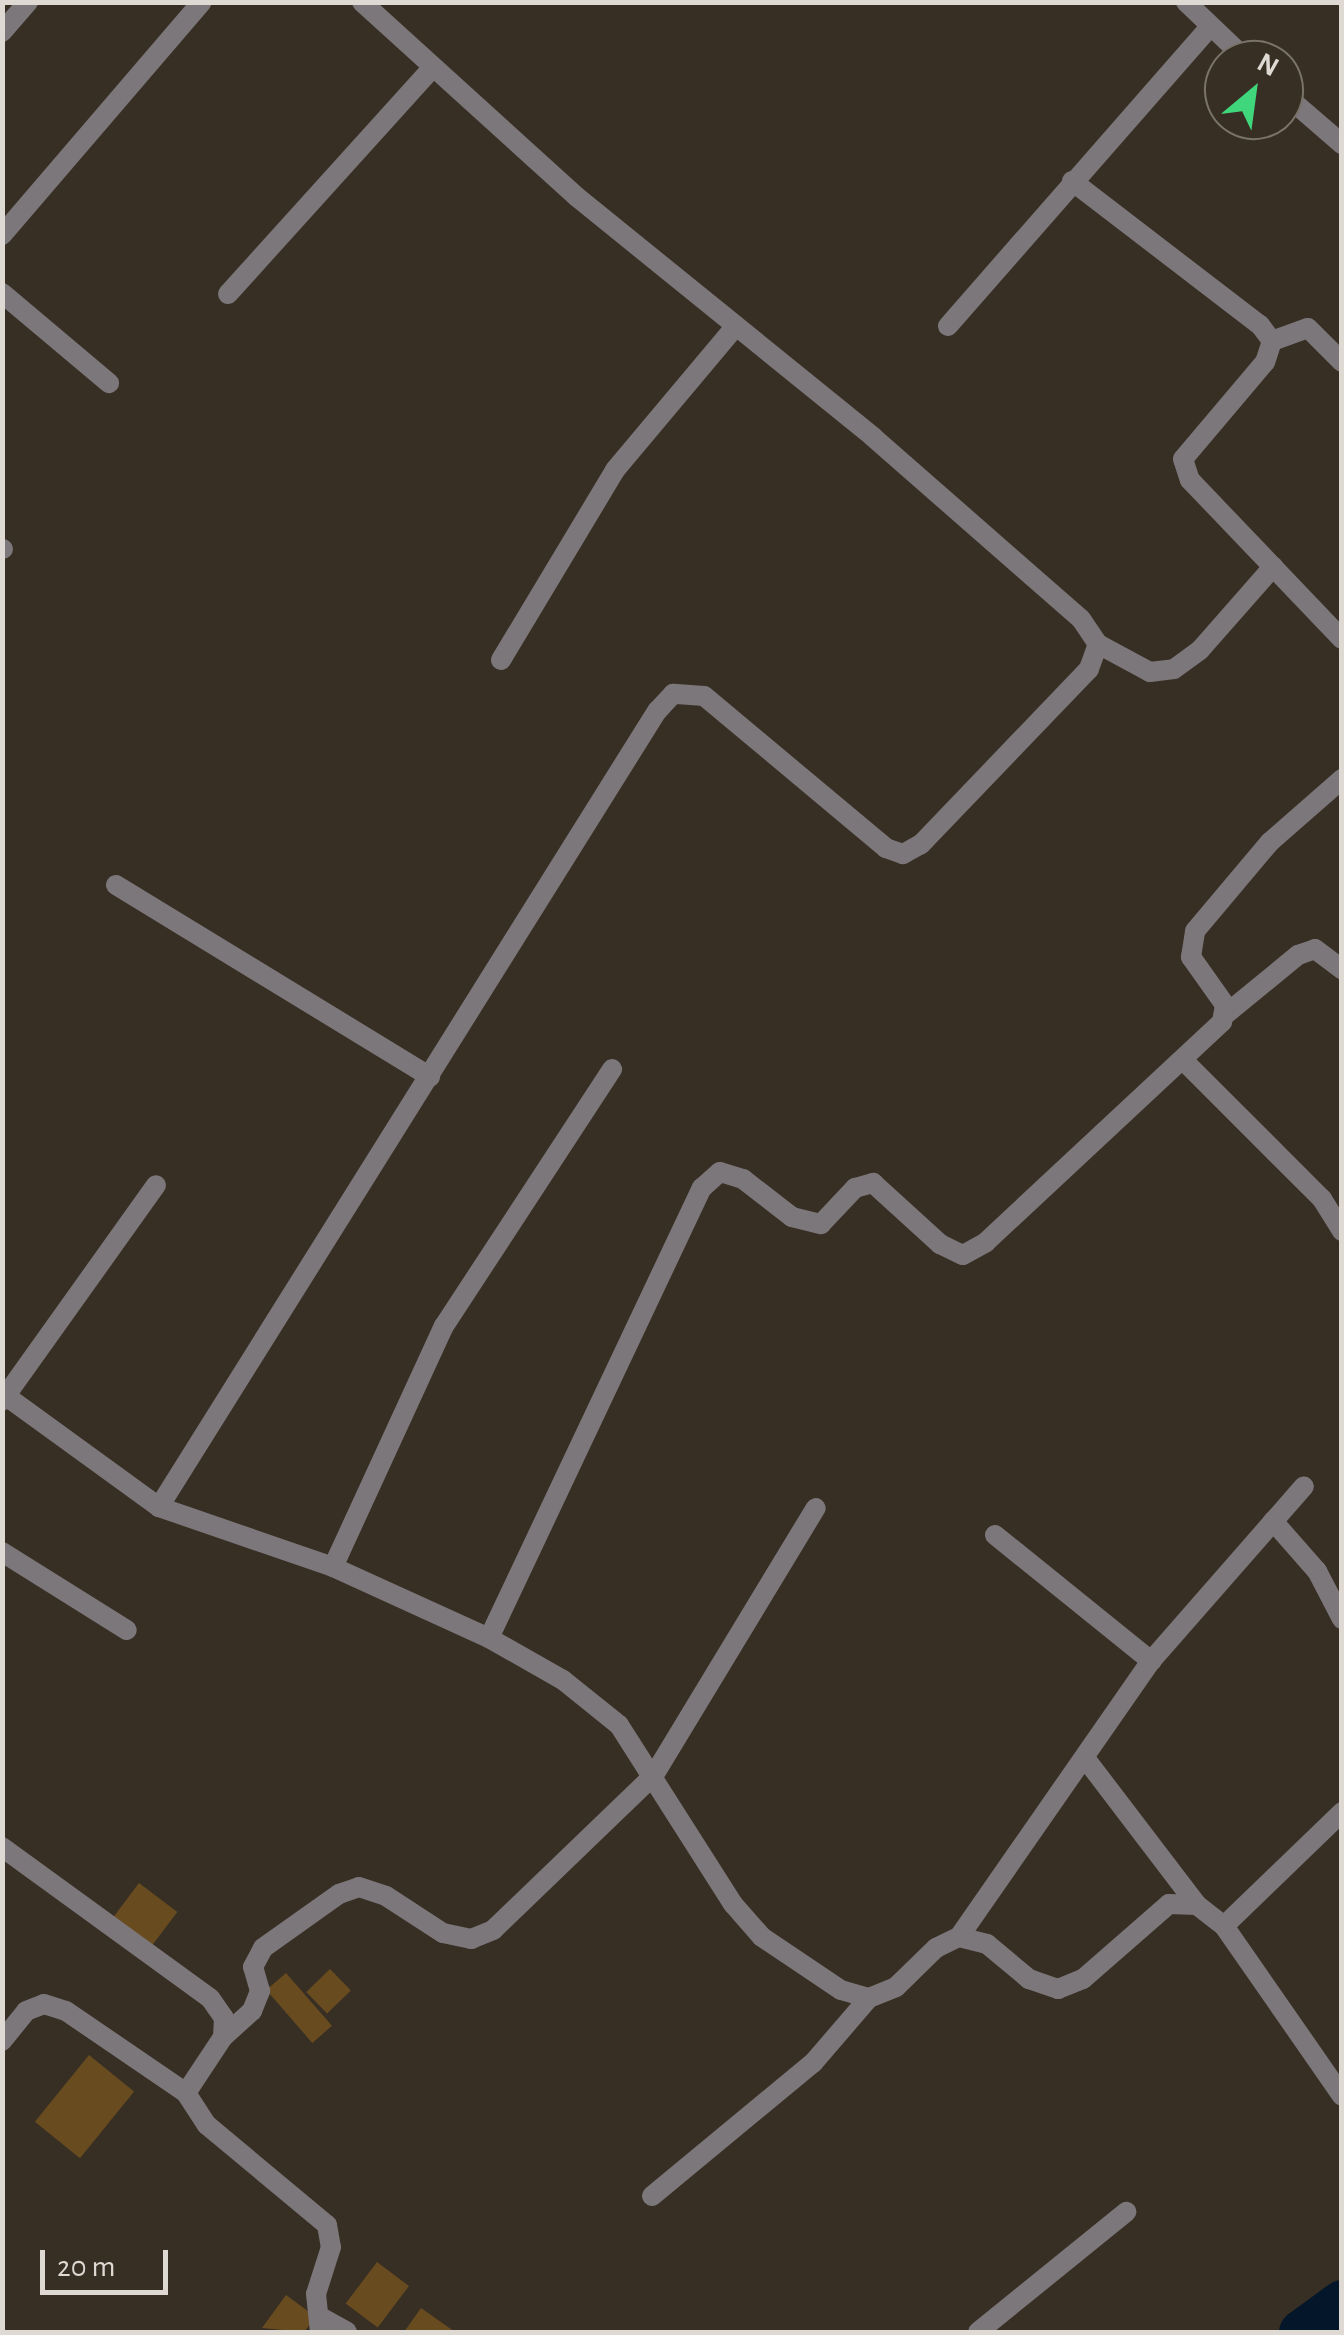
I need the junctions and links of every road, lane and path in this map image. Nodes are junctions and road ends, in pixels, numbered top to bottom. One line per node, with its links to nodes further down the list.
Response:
1 (28, 2): 6 (street)
2 (202, 2): 12 (street)
3 (362, 2): 8 (street)
4 (1186, 2): 5 (street)
5 (1210, 27): 7 (street); 11 (street)
6 (2, 32)
7 (1225, 40)
8 (432, 68): 14 (street); 15 (street)
9 (1304, 111): 10 (street)
10 (1342, 144)
11 (1072, 182): 16 (street); 17 (street)
12 (2, 235)
13 (2, 293): 19 (street)
14 (228, 294)
15 (736, 326): 22 (street); 23 (street)
16 (948, 326)
17 (1272, 341): 18 (street); 20 (street)
18 (1342, 362)
19 (110, 382)
20 (1273, 567): 21 (street); 22 (street)
21 (1342, 639)
22 (1098, 644): 30 (street)
23 (500, 660)
24 (1342, 779): 27 (street)
25 (116, 886): 30 (street)
26 (1342, 969): 27 (street)
27 (1226, 1014): 28 (street)
28 (1183, 1060): 32 (street); 43 (street)
29 (612, 1069): 40 (street)
30 (430, 1077): 35 (street)
31 (156, 1184): 33 (street)
32 (1342, 1231)
33 (4, 1397): 35 (street)
34 (1304, 1486): 37 (street)
35 (159, 1507): 40 (street)
36 (816, 1508): 46 (street)
37 (1272, 1521): 41 (street); 44 (street)
38 (994, 1535): 44 (street)
39 (2, 1552): 42 (street)
40 (333, 1568): 43 (street)
41 (1342, 1619)
42 (127, 1630)
43 (489, 1638): 46 (street)
44 (1151, 1662): 45 (street)
45 (1084, 1758): 49 (street); 51 (street)
46 (654, 1775): 52 (street); 53 (street)
47 (1342, 1812): 50 (street)
48 (2, 1847): 53 (street)
49 (1198, 1905): 50 (street); 51 (street)
50 (1224, 1926): 56 (street)
51 (959, 1937): 52 (street)
52 (869, 1998): 57 (street)
53 (223, 2038): 55 (street)
54 (2, 2042): 55 (street)
55 (186, 2094): 59 (street)
56 (1342, 2096)
57 (652, 2196)
58 (1126, 2212): 61 (street)
59 (322, 2326): 60 (street)
60 (347, 2332)
61 (978, 2332)

